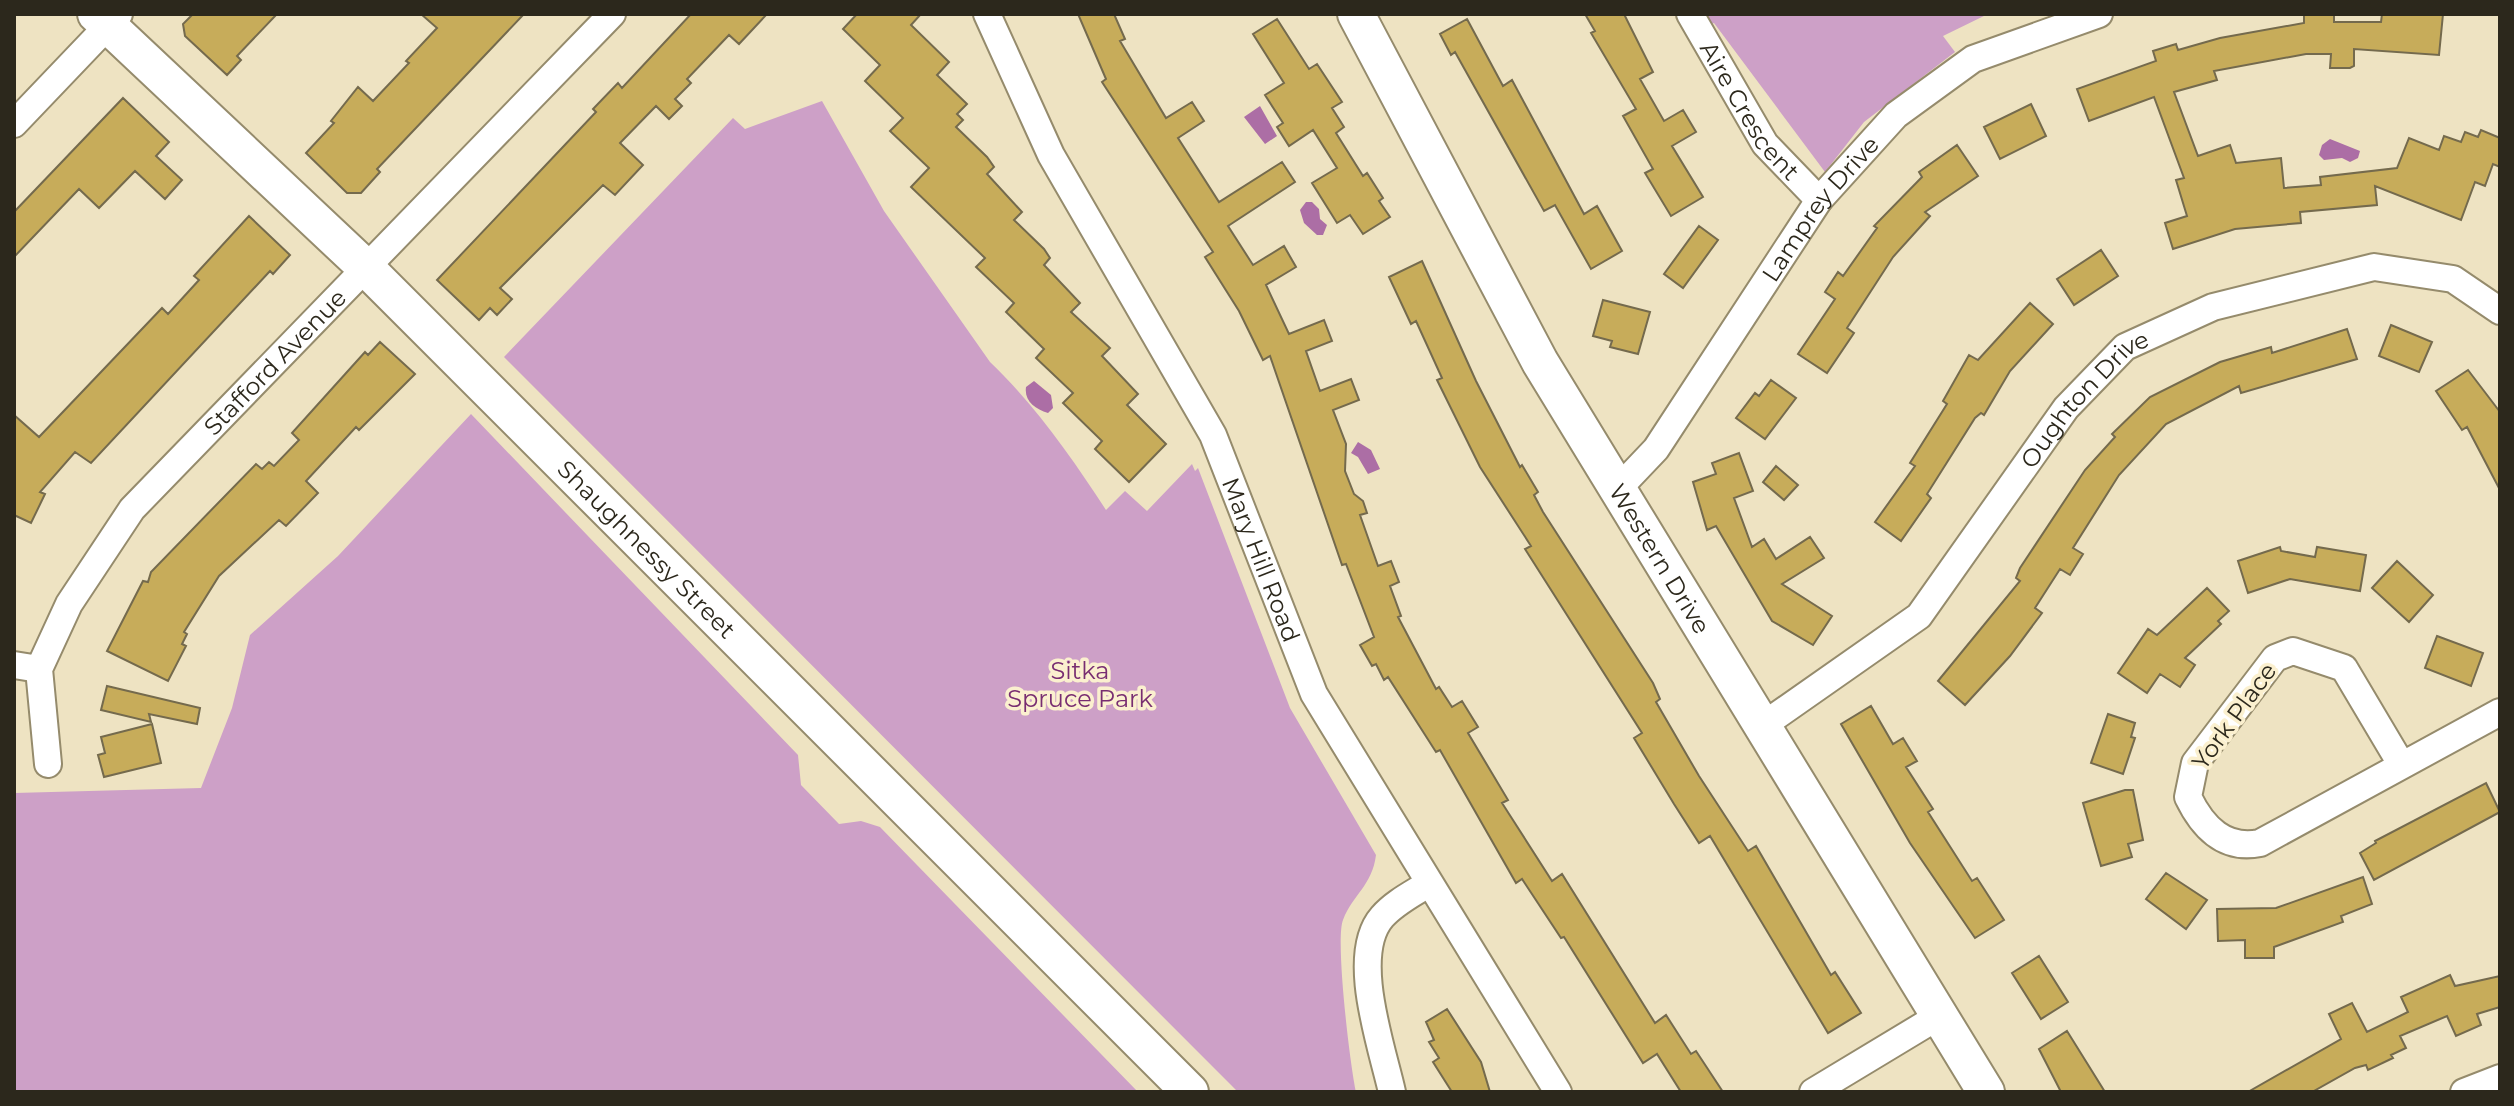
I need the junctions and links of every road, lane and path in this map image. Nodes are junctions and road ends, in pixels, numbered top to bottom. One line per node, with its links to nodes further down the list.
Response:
1 (612, 14): 9 (street, Stafford Avenue)
2 (987, 14): 17 (street, Mary Hill Road)
3 (1356, 14): 11 (main road, Western Drive)
4 (1690, 14): 8 (street, Aire Crescent)
5 (2099, 14): 8 (street, Lamprey Drive)
6 (108, 18): 7 (street); 9 (main road, Shaughnessy Street)
7 (14, 124)
8 (1819, 200): 11 (street, Lamprey Drive)
9 (365, 267): 12 (street, Stafford Avenue); 20 (main road, Shaughnessy Street)
10 (2500, 311): 14 (street, Oughton Drive)
11 (1617, 490): 14 (main road, Western Drive)
12 (27, 667): 15 (street, Stafford Avenue)
13 (2500, 712): 16 (street, York Place)
14 (1762, 726): 18 (main road, Western Drive)
15 (48, 764)
16 (2401, 764): 16 (street, York Place)
17 (1428, 884): 21 (street); 22 (street, Mary Hill Road)
18 (1939, 1016): 23 (street); 24 (main road, Western Drive)
19 (2500, 1078): 25 (street)
20 (1190, 1092)
21 (1392, 1092)
22 (1558, 1092)
23 (1813, 1092)
24 (1986, 1092)
25 (2464, 1092)

